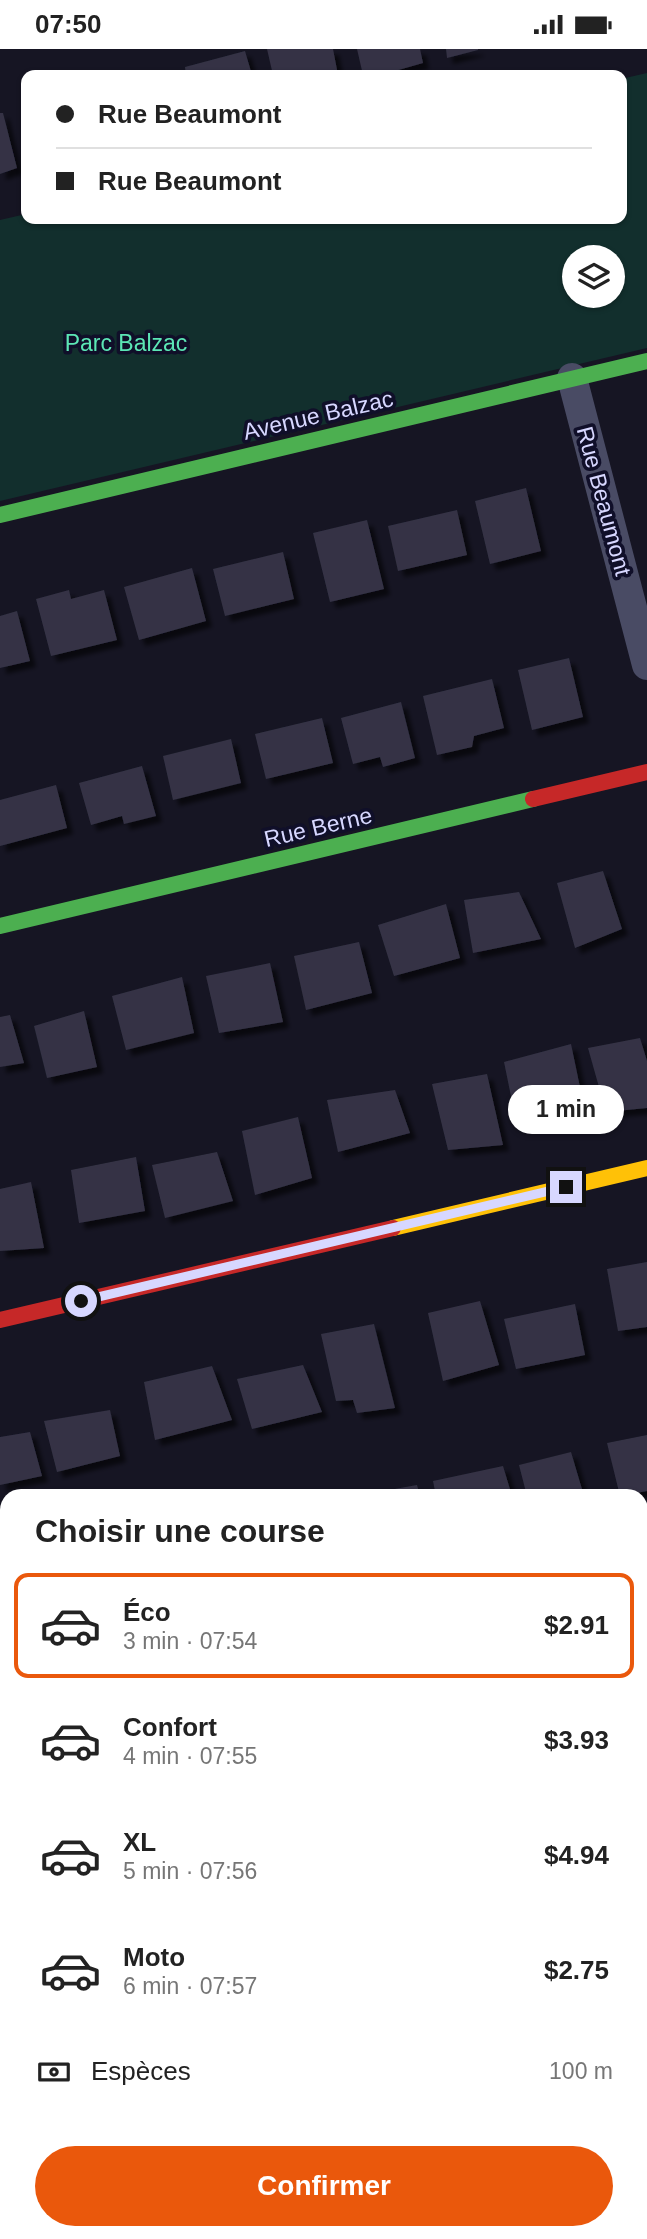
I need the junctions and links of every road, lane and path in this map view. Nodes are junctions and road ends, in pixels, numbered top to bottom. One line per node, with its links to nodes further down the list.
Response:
1 (647, 361): 2 (street, Avenue Balzac)
2 (572, 378): 3 (street, Avenue Balzac); 4 (street, Rue Beaumont)
3 (0, 515)
4 (647, 665)
5 (647, 772): 6 (street, Rue Berne)
6 (0, 926)
7 (647, 1168): 8 (street)
8 (0, 1320)

